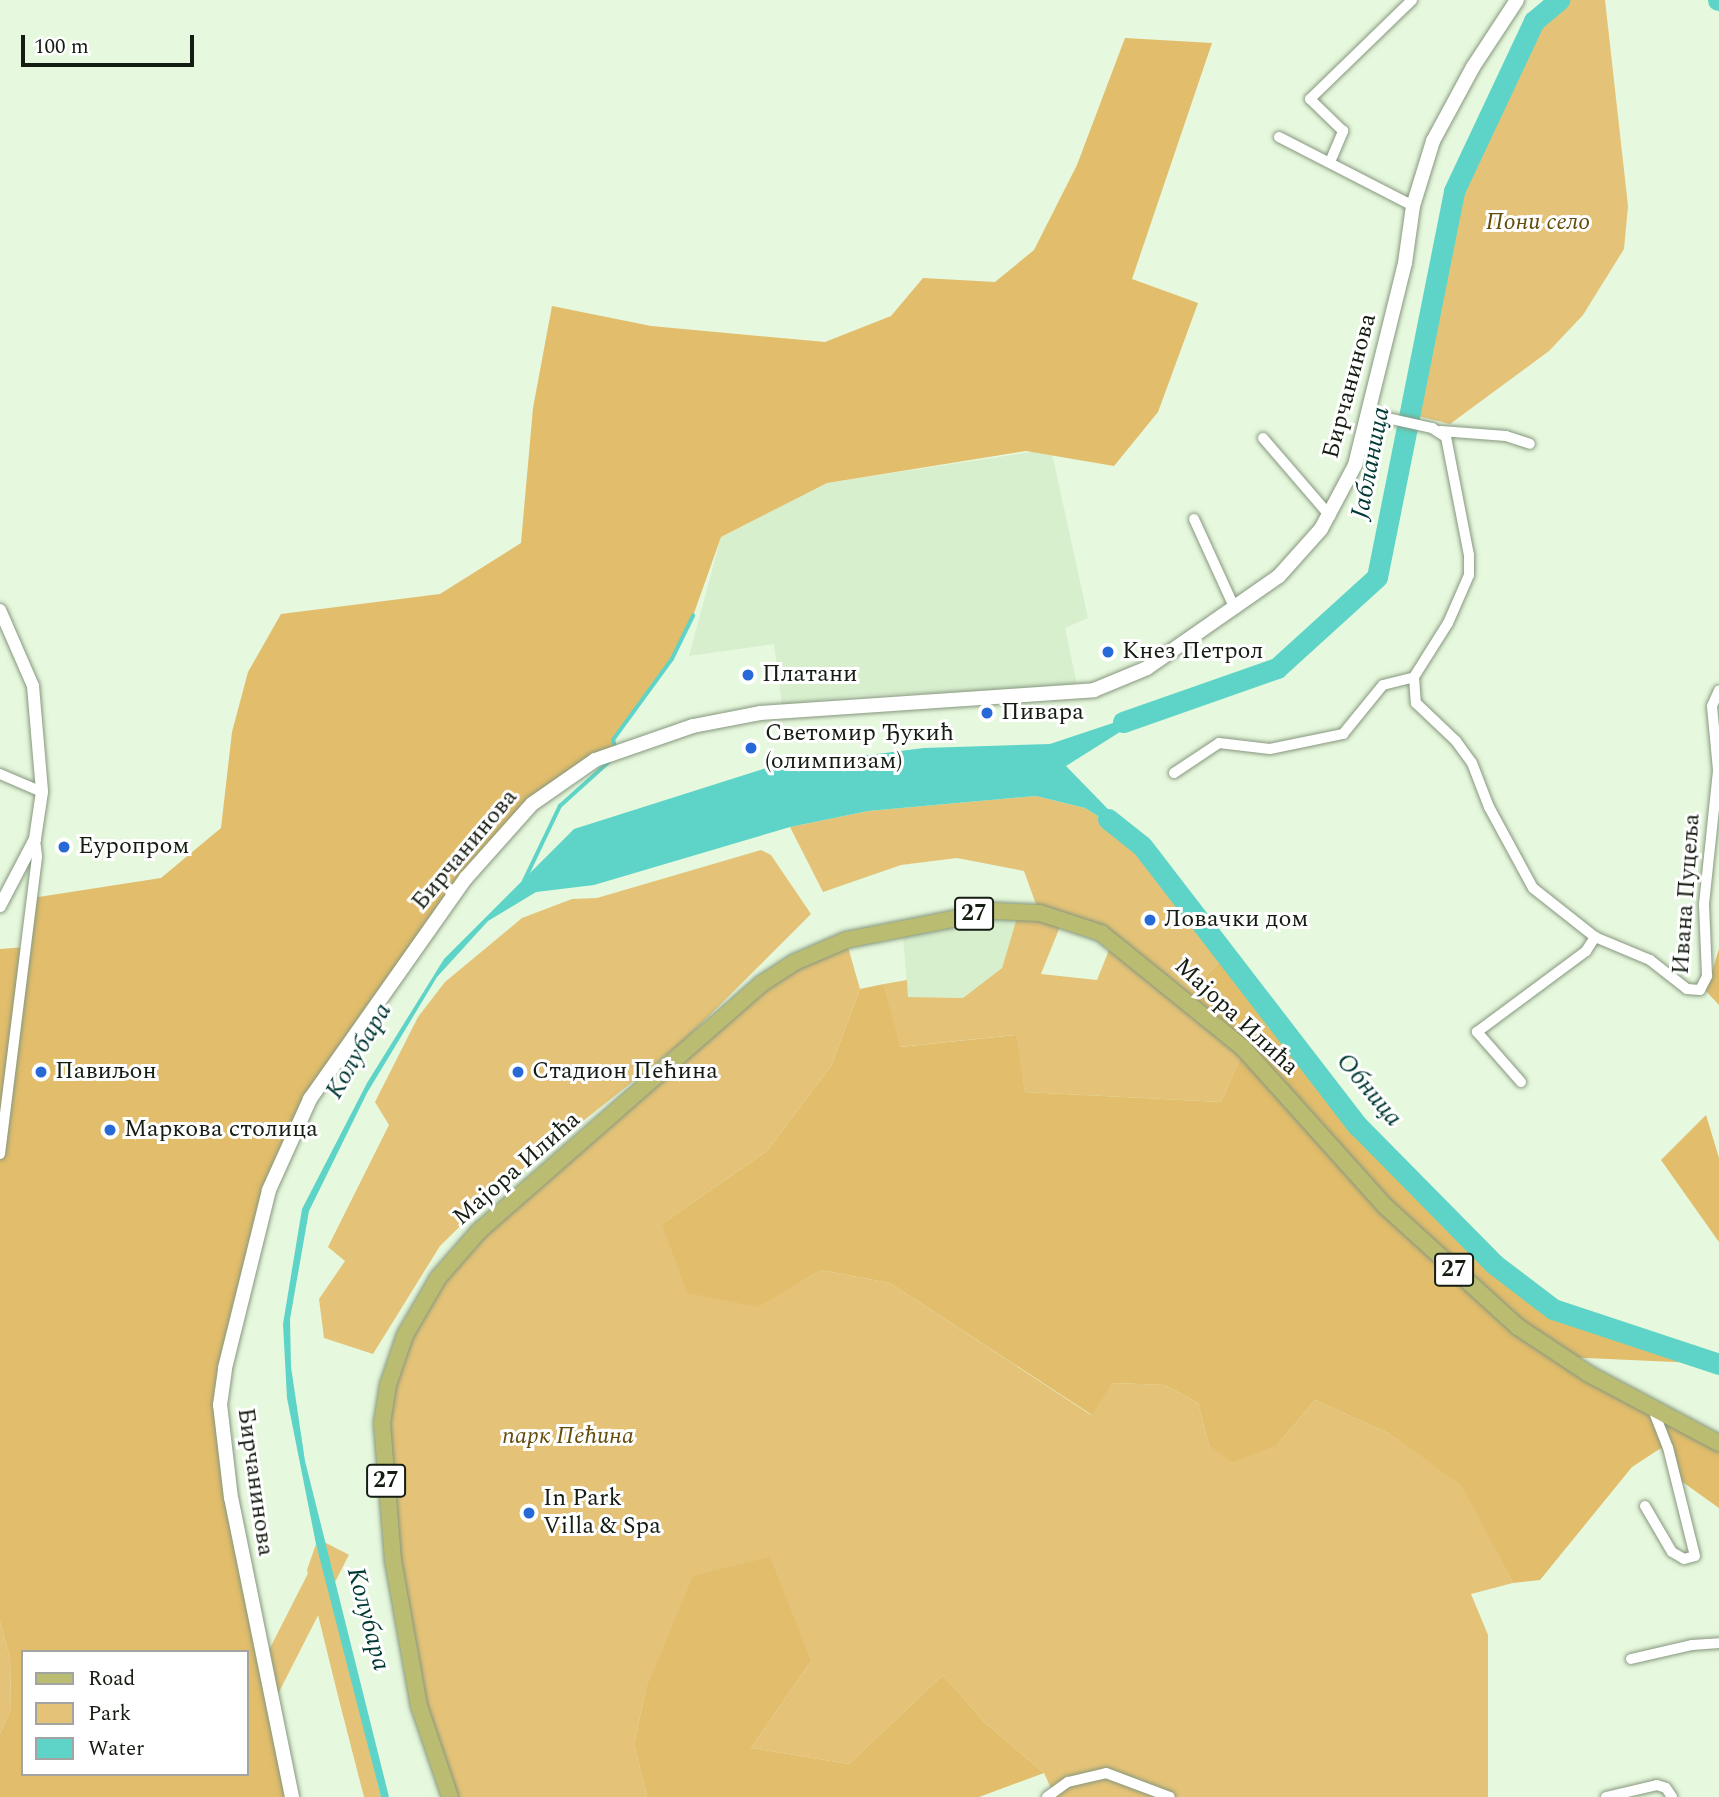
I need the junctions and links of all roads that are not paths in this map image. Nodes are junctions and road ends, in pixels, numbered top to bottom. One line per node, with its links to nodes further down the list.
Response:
1 (1412, 0): 4 (street)
2 (1517, 0): 5 (main road, Бирчанинова)
3 (1279, 138): 4 (street)
4 (1330, 162): 5 (street)
5 (1413, 206): 6 (main road, Бирчанинова)
6 (1369, 414): 7 (street); 10 (main road, Бирчанинова)
7 (1436, 430): 9 (street); 14 (street)
8 (1263, 438): 10 (street)
9 (1530, 444)
10 (1330, 516): 12 (main road, Бирчанинова)
11 (1194, 519): 12 (street)
12 (1235, 609): 30 (main road, Бирчанинова)
13 (0, 610): 18 (street)
14 (1414, 677): 16 (street); 22 (street, Ивана Пуцеља)
15 (1719, 690): 22 (street, Ивана Пуцеља)
16 (1174, 773)
17 (0, 774): 18 (street)
18 (42, 792): 19 (street)
19 (35, 839): 20 (street); 24 (street)
20 (5, 887): 21 (street)
21 (0, 906)
22 (1595, 937): 23 (street)
23 (1521, 1082)
24 (0, 1154)
25 (1652, 1407): 26 (main road, Мајора Илића / 27); 27 (street); 31 (main road, Мајора Илића / 27)
26 (1719, 1443)
27 (1645, 1506)
28 (1719, 1643): 29 (street)
29 (1631, 1659)
30 (292, 1797)
31 (450, 1797)
32 (1047, 1797): 33 (street)
33 (1170, 1797)
34 (1606, 1797): 35 (street)
35 (1672, 1797)

